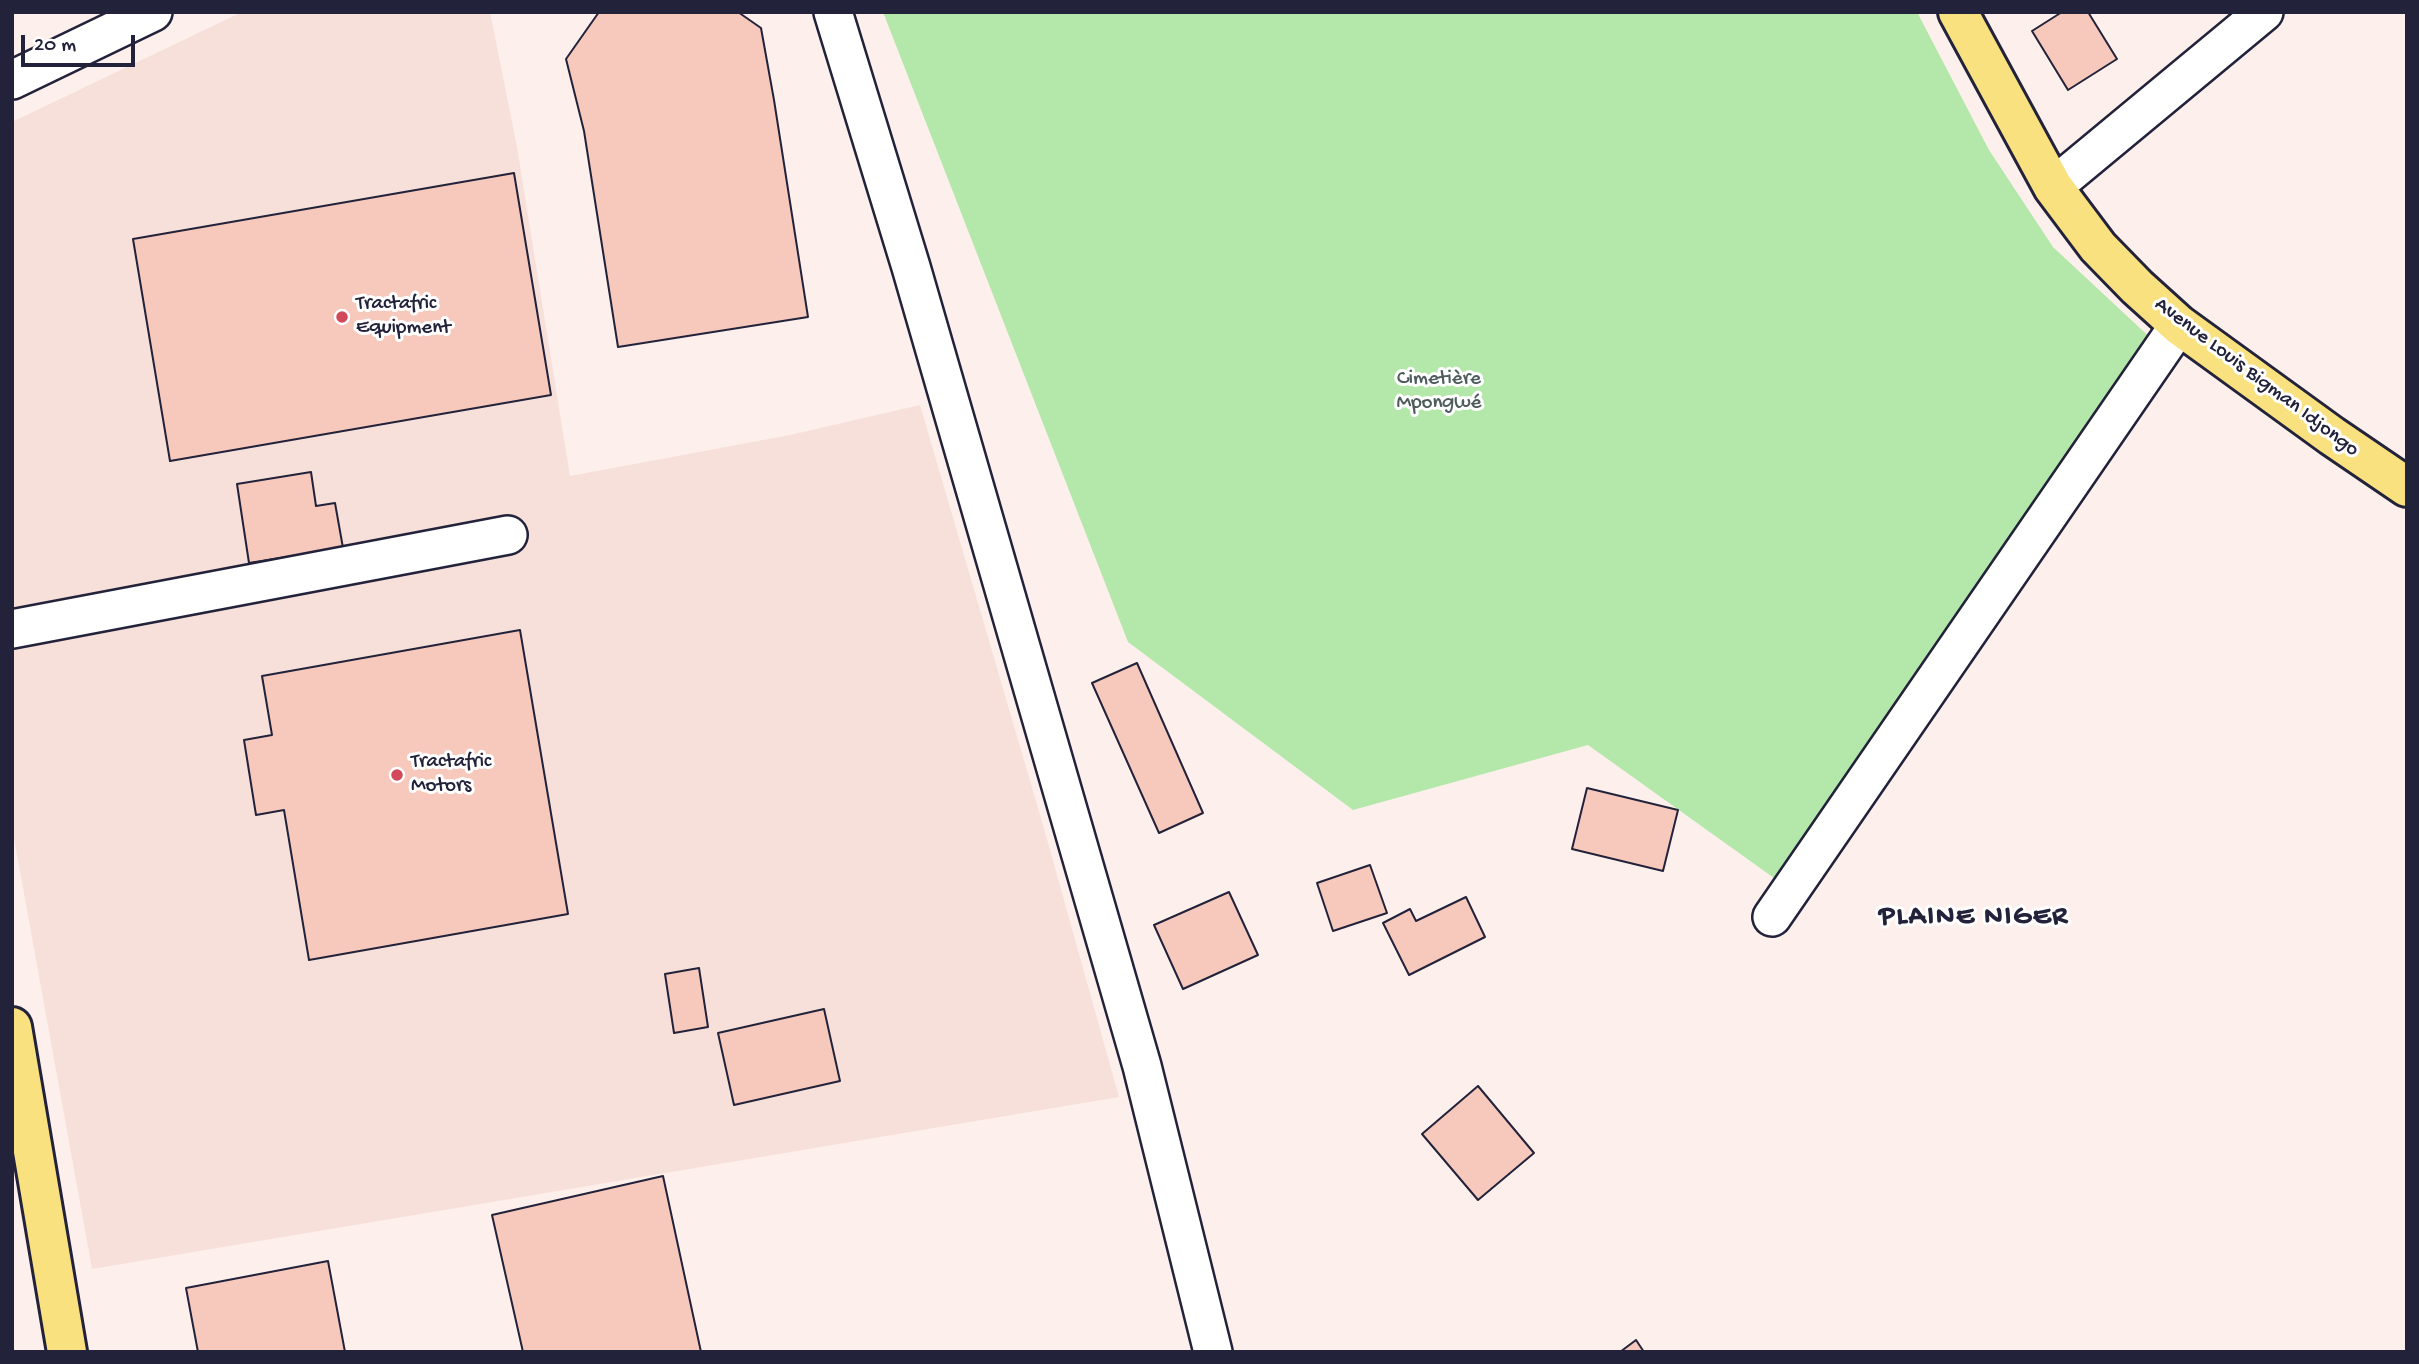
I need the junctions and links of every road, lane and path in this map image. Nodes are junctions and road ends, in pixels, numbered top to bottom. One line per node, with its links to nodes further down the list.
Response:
1 (153, 12): 5 (street)
2 (833, 12): 14 (street)
3 (1958, 12): 6 (main road, Avenue Louis Bigman Idjongo)
4 (2264, 12): 6 (street)
5 (12, 79)
6 (2053, 187): 7 (main road, Avenue Louis Bigman Idjongo)
7 (2179, 325): 8 (main road, Avenue Louis Bigman Idjongo); 11 (street)
8 (2407, 487)
9 (508, 535): 10 (street)
10 (12, 629)
11 (1772, 917)
12 (12, 1027): 13 (main road)
13 (66, 1352)
14 (1213, 1352)

